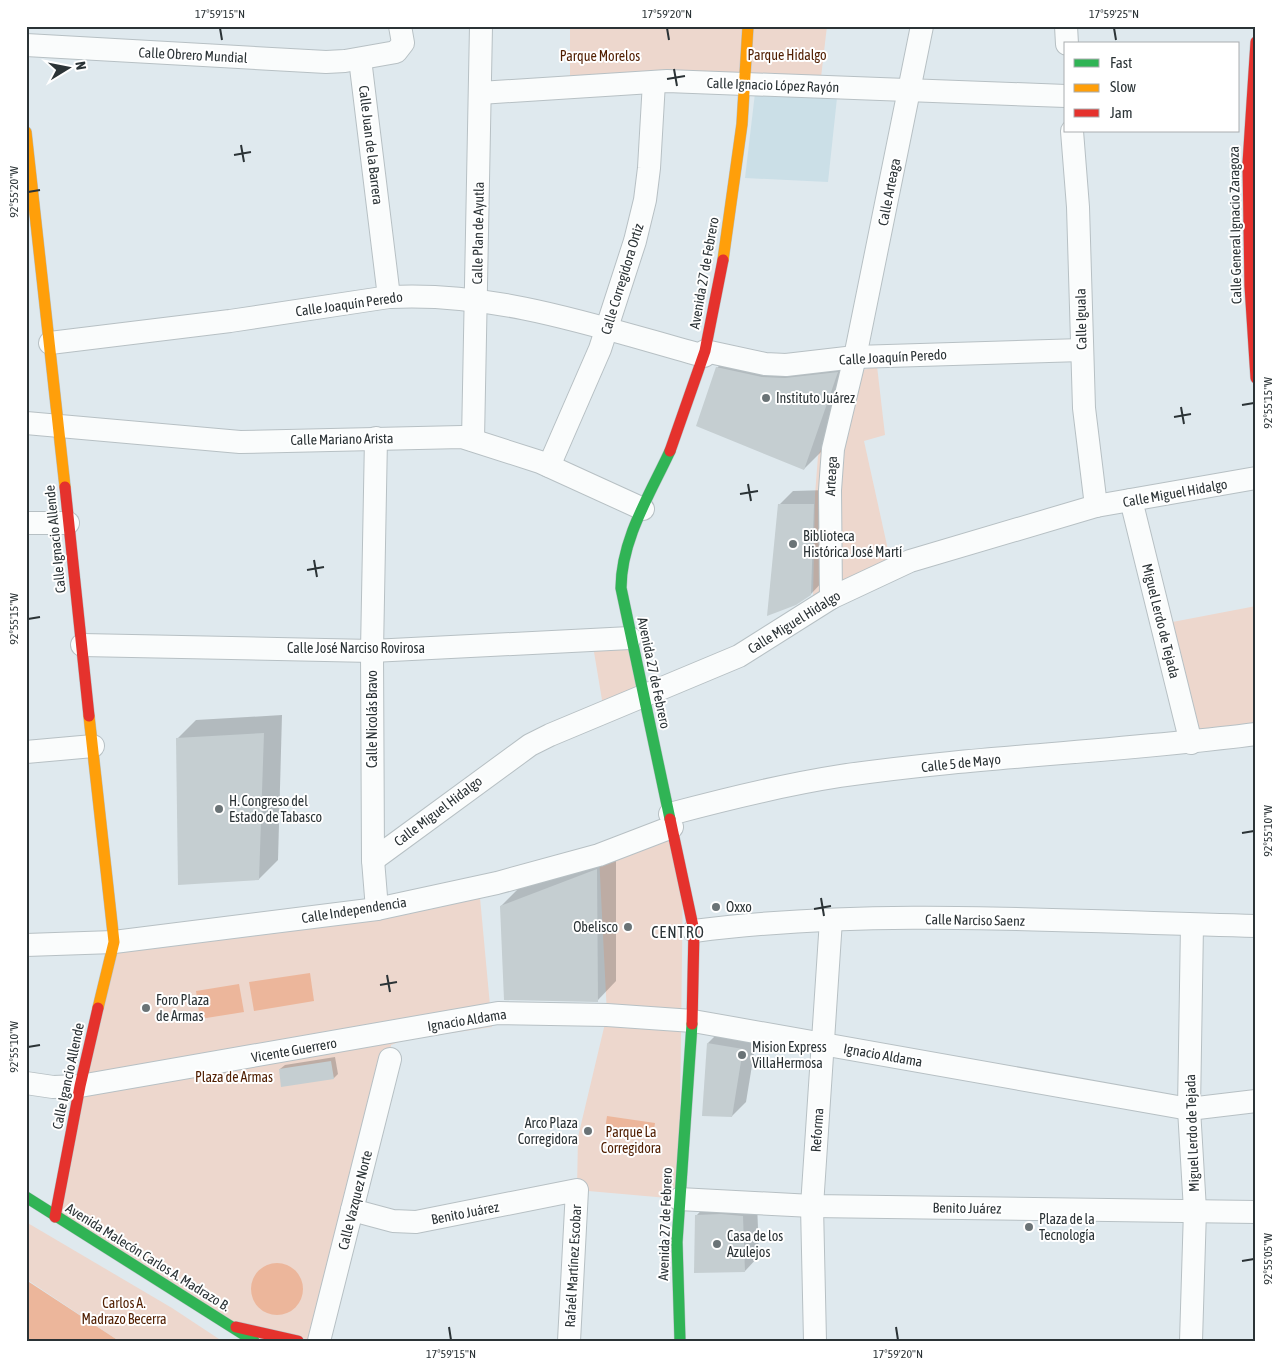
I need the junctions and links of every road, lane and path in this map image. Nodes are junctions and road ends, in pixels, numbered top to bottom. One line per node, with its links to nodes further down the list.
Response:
1 (400, 26): 9 (street)
2 (481, 26): 13 (street, Calle Plan de Ayutla)
3 (748, 26): 11 (main road, Avenida 27 de Febrero)
4 (922, 26): 12 (street, Calle Arteaga)
5 (1066, 26): 6 (street)
6 (1067, 42)
7 (1256, 42): 15 (main road, Calle General Ignacio Zaragoza)
8 (26, 45): 9 (street, Calle Obrero Mundial)
9 (360, 59): 18 (street, Calle Juan de la Barrera)
10 (654, 82): 11 (street, Calle Ignacio López Rayón); 13 (street, Calle Ignacio López Rayón); 20 (street, Calle Corregidora Ortiz)
11 (746, 83): 12 (street, Calle Ignacio López Rayón); 23 (main road, Avenida 27 de Febrero)
12 (910, 89): 14 (street, Calle Ignacio López Rayón); 24 (street, Calle Arteaga)
13 (480, 93): 19 (street, Calle Plan de Ayutla)
14 (1064, 96)
15 (1245, 97): 25 (main road, Calle General Ignacio Zaragoza)
16 (26, 132): 21 (main road, Calle Ignacio Allende)
17 (1072, 132): 22 (street, Calle Iguala)
18 (389, 297): 19 (street, Calle Joaquín Peredo); 21 (street, Calle Joaquín Peredo)
19 (477, 300): 20 (street, Calle Joaquín Peredo); 29 (street, Calle Plan de Ayutla)
20 (607, 329): 23 (street, Calle Joaquín Peredo); 30 (street, Calle Corregidora Ortiz)
21 (50, 343): 27 (main road, Calle Ignacio Allende)
22 (1082, 350): 24 (street, Calle Joaquín Peredo); 33 (street, Calle Iguala)
23 (704, 354): 24 (street, Calle Joaquín Peredo); 34 (main road, Avenida 27 de Febrero)
24 (855, 357): 37 (street, Arteaga)
25 (1256, 378)
26 (26, 423): 27 (street, Calle Mariano Arista)
27 (58, 426): 28 (street, Calle Mariano Arista); 36 (main road, Calle Ignacio Allende)
28 (376, 438): 29 (street, Calle Mariano Arista); 40 (street, Calle Nicolás Bravo)
29 (473, 440): 30 (street, Calle Mariano Arista)
30 (549, 466): 34 (street, Calle Mariano Arista)
31 (1256, 478): 32 (street, Calle Miguel Hidalgo)
32 (1131, 500): 33 (street, Calle Miguel Hidalgo); 43 (street, Miguel Lerdo de Tejada)
33 (1096, 506): 37 (street, Calle Miguel Hidalgo)
34 (643, 509): 38 (main road, Avenida 27 de Febrero)
35 (26, 523): 36 (street)
36 (68, 523): 39 (main road, Calle Ignacio Allende)
37 (831, 598): 41 (street, Calle Miguel Hidalgo)
38 (630, 638): 40 (street, Calle José Narciso Rovirosa); 41 (main road, Avenida 27 de Febrero)
39 (82, 645): 40 (street, Calle José Narciso Rovirosa); 44 (main road, Calle Ignacio Allende)
40 (372, 651): 47 (street, Calle Nicolás Bravo)
41 (644, 697): 46 (main road, Avenida 27 de Febrero); 47 (street, Calle Miguel Hidalgo)
42 (1256, 734): 43 (street, Calle 5 de Mayo)
43 (1191, 743): 46 (street, Calle 5 de Mayo)
44 (93, 746): 45 (street); 53 (main road, Calle Ignacio Allende)
45 (26, 752)
46 (671, 820): 48 (street, Calle Independencia); 52 (main road, Avenida 27 de Febrero)
47 (373, 860): 48 (street, Calle Nicolás Bravo)
48 (377, 909): 53 (street, Calle Independencia)
49 (831, 920): 50 (street, Calle Narciso Saenz); 52 (street, Calle Narciso Saenz); 57 (street, Reforma)
50 (1192, 925): 51 (street, Calle Narciso Saenz); 62 (street, Miguel Lerdo de Tejada)
51 (1256, 926)
52 (694, 931): 55 (main road, Avenida 27 de Febrero)
53 (114, 942): 54 (street, Calle Independencia); 60 (main road, Calle Igancio Allende)
54 (26, 945)
55 (693, 1022): 56 (street, Ignacio Aldama); 57 (street, Ignacio Aldama); 65 (main road, Avenida 27 de Febrero)
56 (390, 1033): 60 (street, Vicente Guerrero)
57 (822, 1044): 62 (street, Ignacio Aldama); 66 (street, Reforma)
58 (390, 1059): 67 (street, Calle Vazquez Norte)
59 (26, 1084): 60 (street, Vicente Guerrero)
60 (80, 1086): 70 (main road, Calle Igancio Allende)
61 (1256, 1101): 62 (street, Ignacio Aldama)
62 (1190, 1110): 68 (street, Miguel Lerdo de Tejada)
63 (577, 1190): 67 (street, Benito Juárez); 75 (street, Rafaél Martínez Escobar)
64 (26, 1197): 70 (main road, Avenida Malecón Carlos A. Madrazo B.)
65 (679, 1199): 66 (street, Benito Juárez); 76 (main road, Avenida 27 de Febrero)
66 (812, 1206): 68 (street, Benito Juárez); 77 (street, Reforma)
67 (352, 1210): 74 (street, Calle Vazquez Norte)
68 (1195, 1210): 69 (street, Benito Juárez); 78 (street, Miguel Lerdo de Tejada)
69 (1256, 1212)
70 (55, 1217): 71 (main road, Avenida Malecón Carlos A. Madrazo B.)
71 (232, 1326): 72 (main road, Avenida Malecón Carlos A. Madrazo B.); 73 (main road)
72 (254, 1341)
73 (298, 1341)
74 (319, 1341)
75 (569, 1341)
76 (680, 1341)
77 (815, 1341)
78 (1191, 1341)

